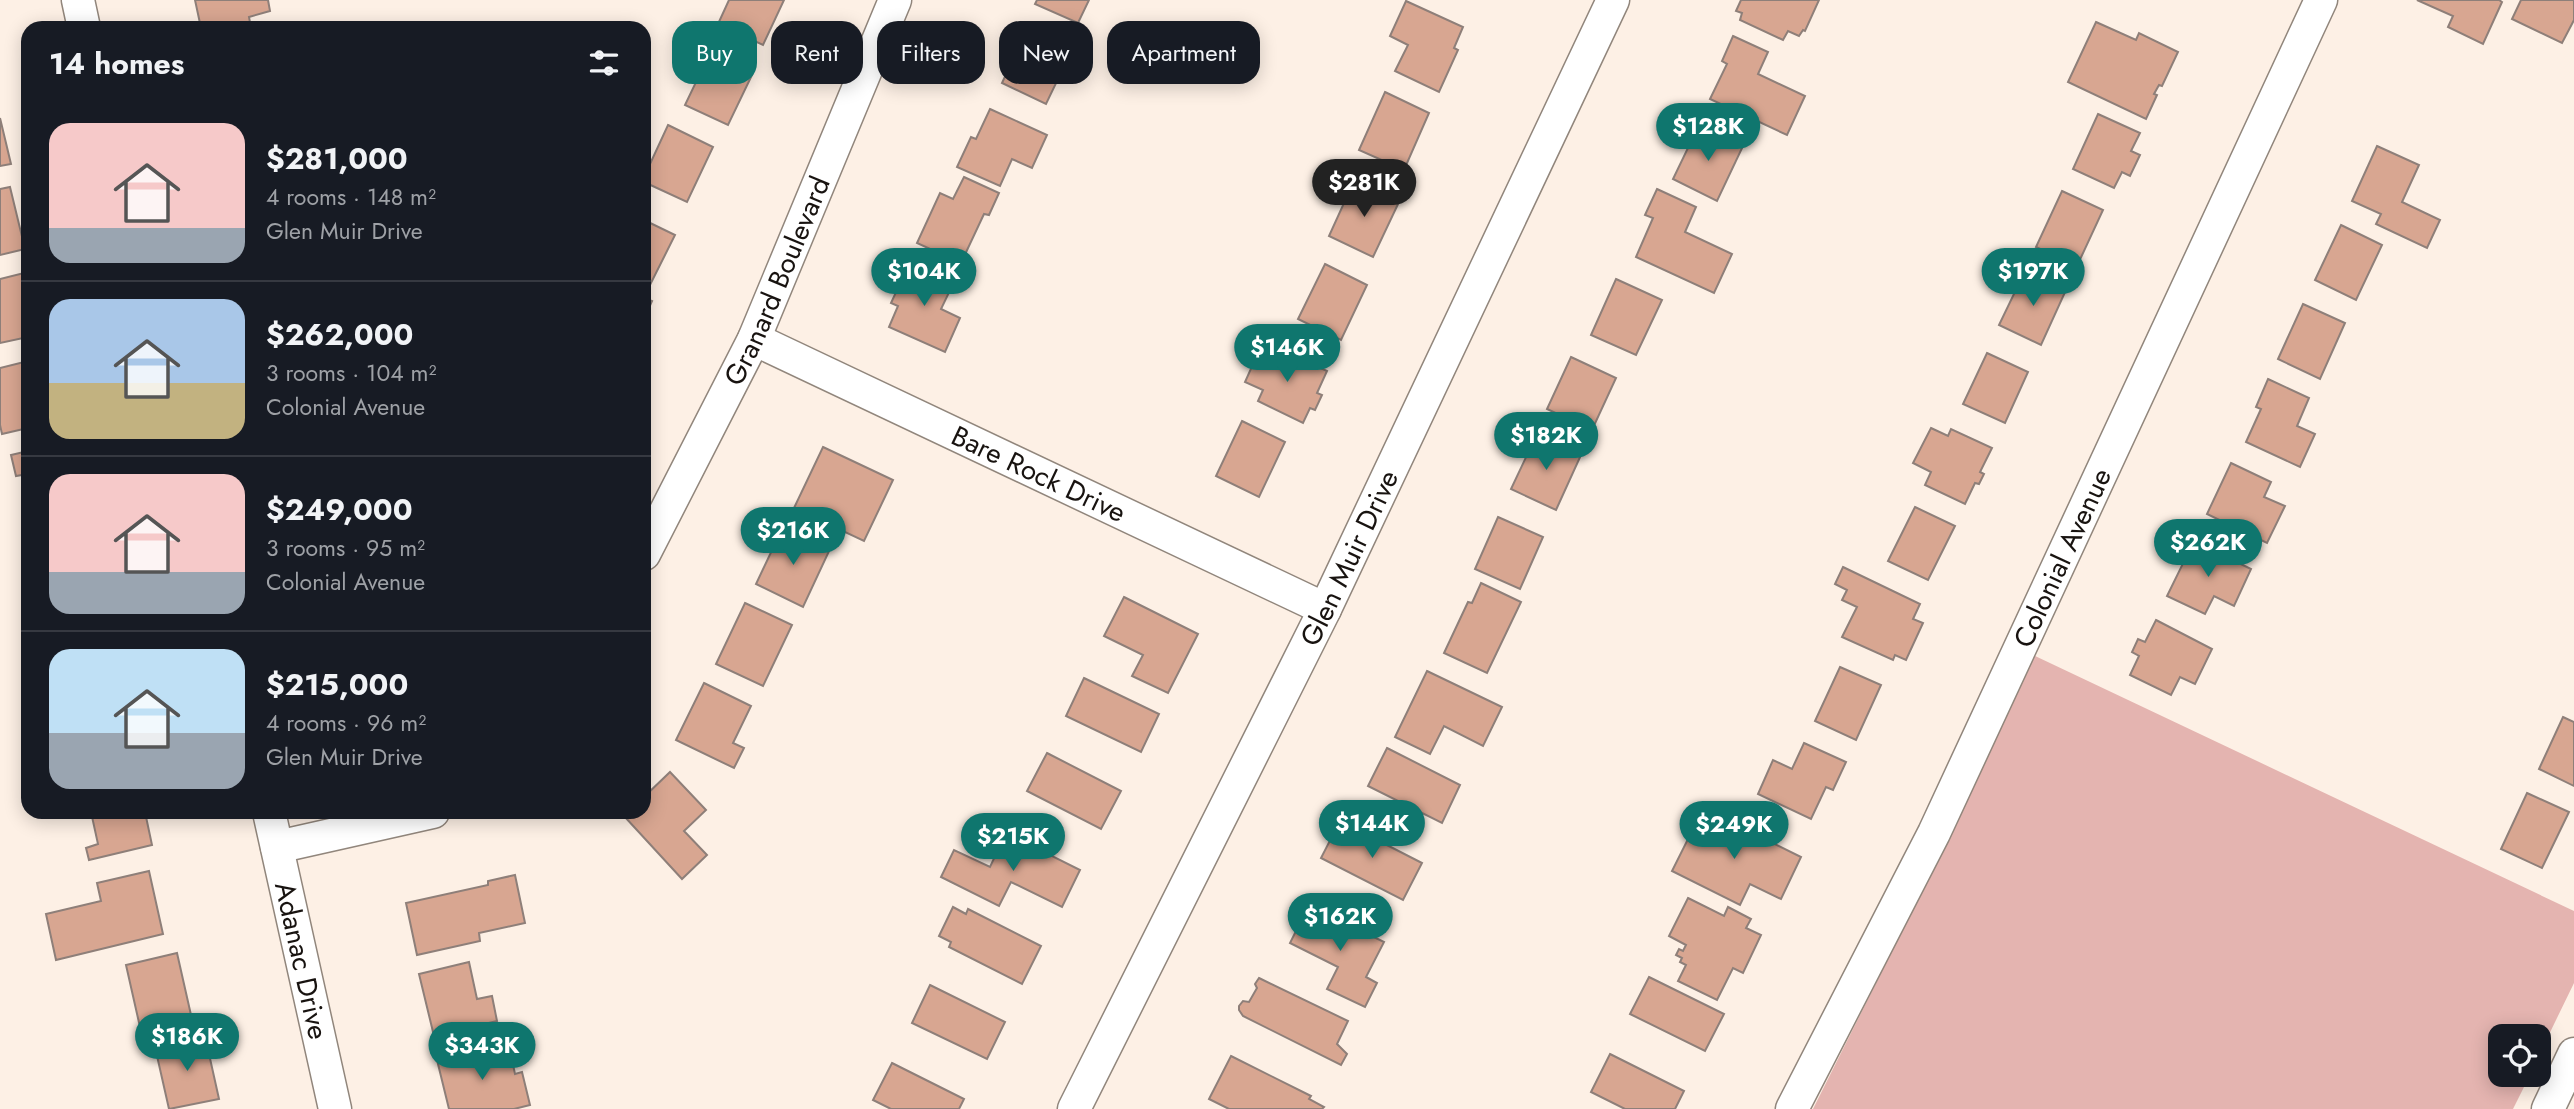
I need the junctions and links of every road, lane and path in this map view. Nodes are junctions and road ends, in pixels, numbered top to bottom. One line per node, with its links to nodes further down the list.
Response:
1 (78, 0): 5 (street)
2 (895, 0): 6 (street, Granard Boulevard)
3 (1613, 0): 8 (street, Glen Muir Drive)
4 (2321, 0): 15 (street, Colonial Avenue)
5 (82, 21)
6 (754, 339): 7 (street, Granard Boulevard); 8 (street, Bare Rock Drive)
7 (651, 540)
8 (1325, 609): 14 (street, Glen Muir Drive)
9 (270, 819): 11 (street, Adanac Drive)
10 (402, 819): 11 (street)
11 (277, 847): 13 (street, Adanac Drive)
12 (2574, 1054): 16 (street)
13 (335, 1109)
14 (1074, 1109)
15 (1792, 1109)
16 (2548, 1109)

